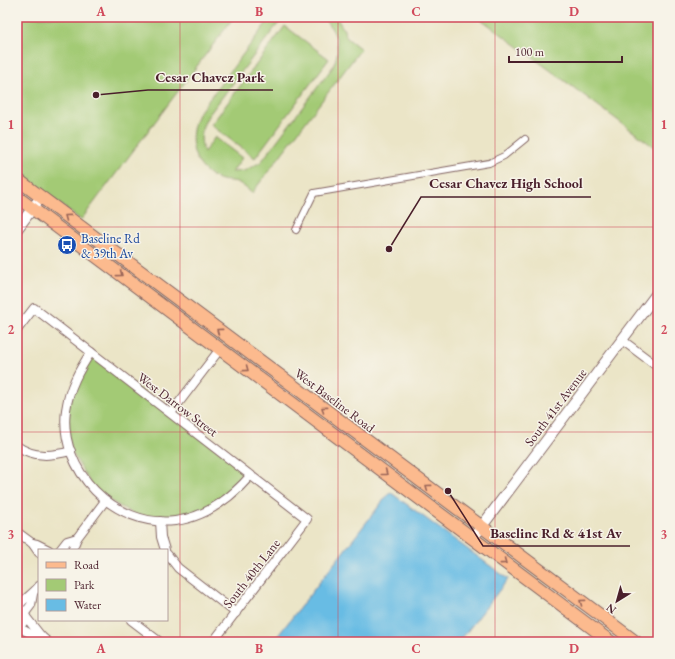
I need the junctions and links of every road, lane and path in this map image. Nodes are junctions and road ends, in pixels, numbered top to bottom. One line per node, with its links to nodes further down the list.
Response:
1 (525, 139): 7 (street)
2 (17, 179): 4 (main road, West Baseline Road)
3 (17, 197): 5 (main road)
4 (41, 197): 5 (street); 21 (main road, West Baseline Road, one-way to 4)
5 (33, 209): 6 (street); 11 (main road, one-way to 11)
6 (17, 229)
7 (296, 230)
8 (658, 292): 10 (street, South 41st Avenue)
9 (17, 330): 12 (street, West Darrow Street)
10 (622, 340): 13 (street); 21 (street, South 41st Avenue)
11 (220, 349): 14 (street); 24 (main road, one-way to 24)
12 (91, 352): 14 (street, West Darrow Street); 16 (street)
13 (658, 367)
14 (171, 413): 17 (street, West Darrow Street)
15 (17, 446): 16 (street)
16 (71, 451): 18 (street)
17 (251, 475): 19 (street, West Darrow Street); 20 (street)
18 (105, 501): 20 (street); 23 (street)
19 (307, 519): 35 (street, South 40th Lane)
20 (160, 521): 29 (street)
21 (481, 527): 24 (street, South 41st Avenue); 44 (main road, West Baseline Road, one-way to 21)
22 (17, 532): 25 (street)
23 (77, 538): 27 (street); 28 (street)
24 (473, 538): 43 (main road, one-way to 43)
25 (32, 543): 26 (street); 30 (street)
26 (47, 549)
27 (61, 549)
28 (72, 549)
29 (165, 549)
30 (38, 552)
31 (168, 555): 35 (street)
32 (38, 587): 33 (street)
33 (33, 594): 34 (street); 36 (street)
34 (17, 607): 36 (street)
35 (236, 612): 42 (street, South 40th Lane)
36 (25, 615): 38 (street); 39 (street)
37 (132, 621): 41 (street)
38 (17, 627): 39 (street)
39 (41, 636): 40 (street)
40 (48, 642)
41 (160, 642)
42 (213, 642)
43 (611, 642)
44 (636, 642)

